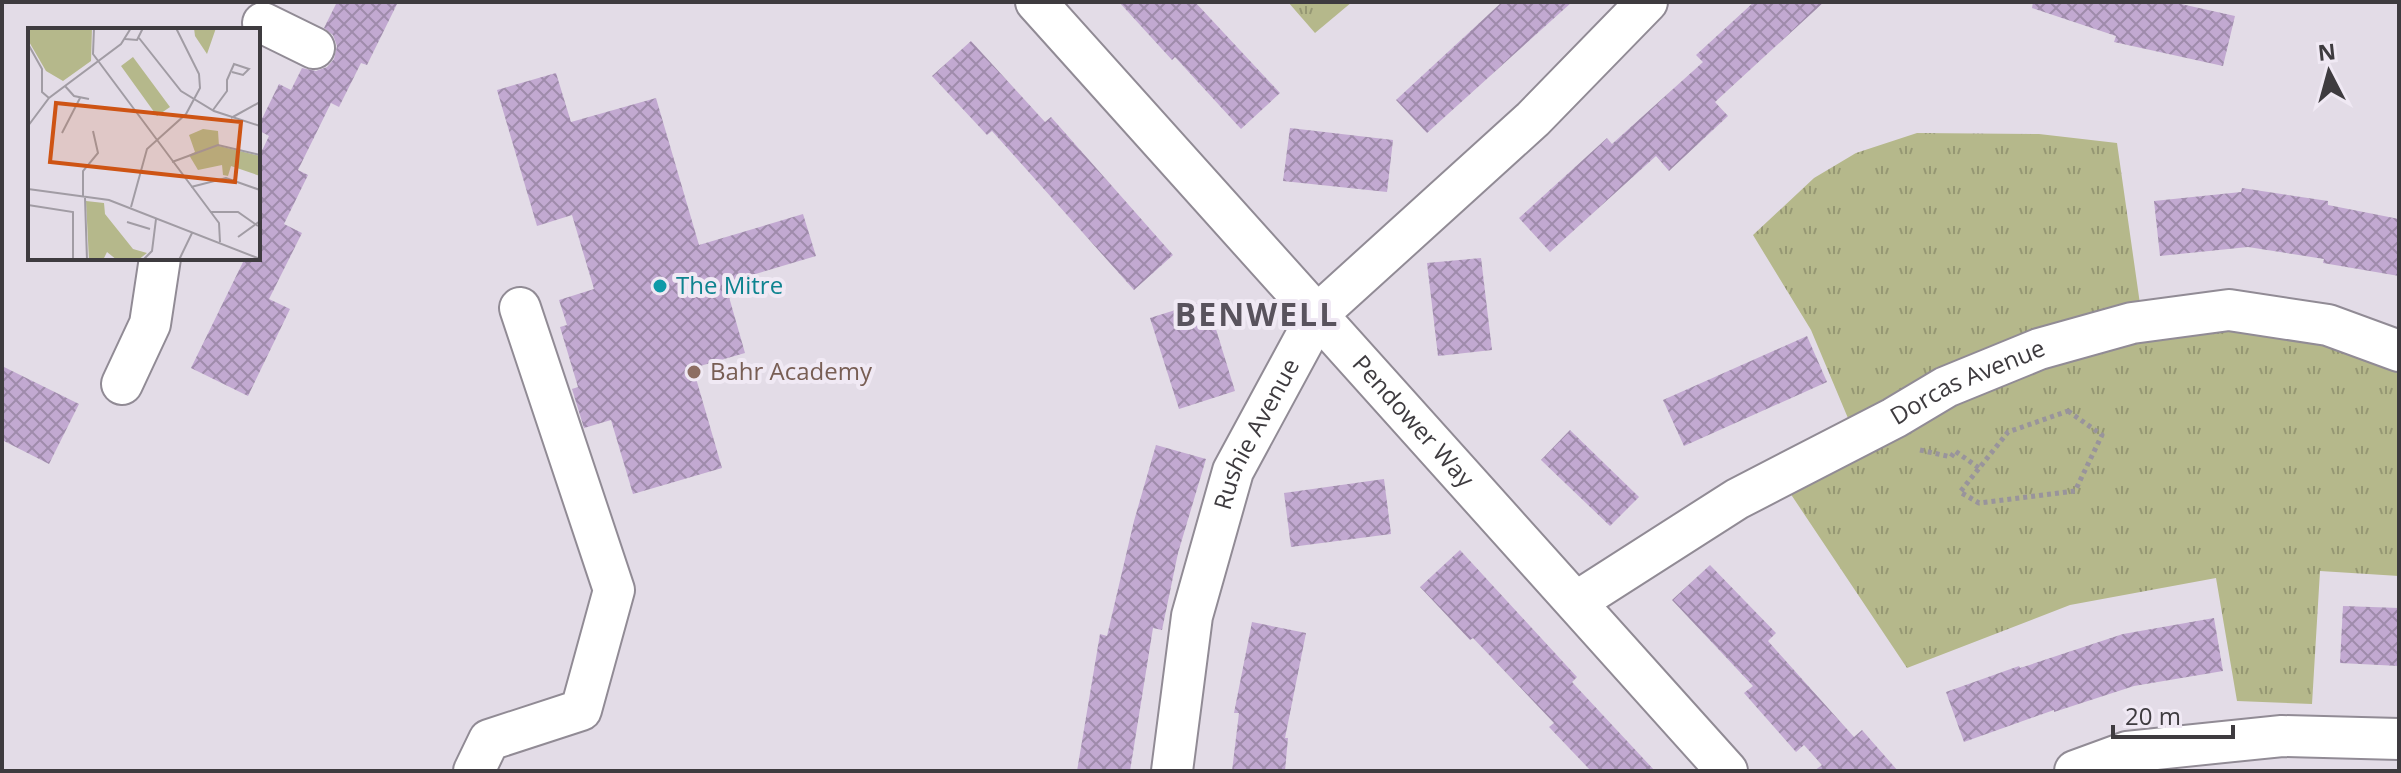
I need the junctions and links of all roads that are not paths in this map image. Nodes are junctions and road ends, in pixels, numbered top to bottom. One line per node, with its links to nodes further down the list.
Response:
1 (1647, 2): 7 (street, Rushie Avenue)
2 (1044, 5): 7 (street, Pendower Way)
3 (264, 21): 4 (street)
4 (314, 48)
5 (160, 260): 9 (street)
6 (520, 308): 12 (street)
7 (1318, 314): 10 (street, Pendower Way); 13 (street, Rushie Avenue)
8 (2399, 351): 10 (street, Dorcas Avenue)
9 (122, 384)
10 (1576, 602): 14 (street, Pendower Way)
11 (2399, 739): 15 (street)
12 (474, 771)
13 (1172, 771)
14 (1727, 771)
15 (2075, 771)

